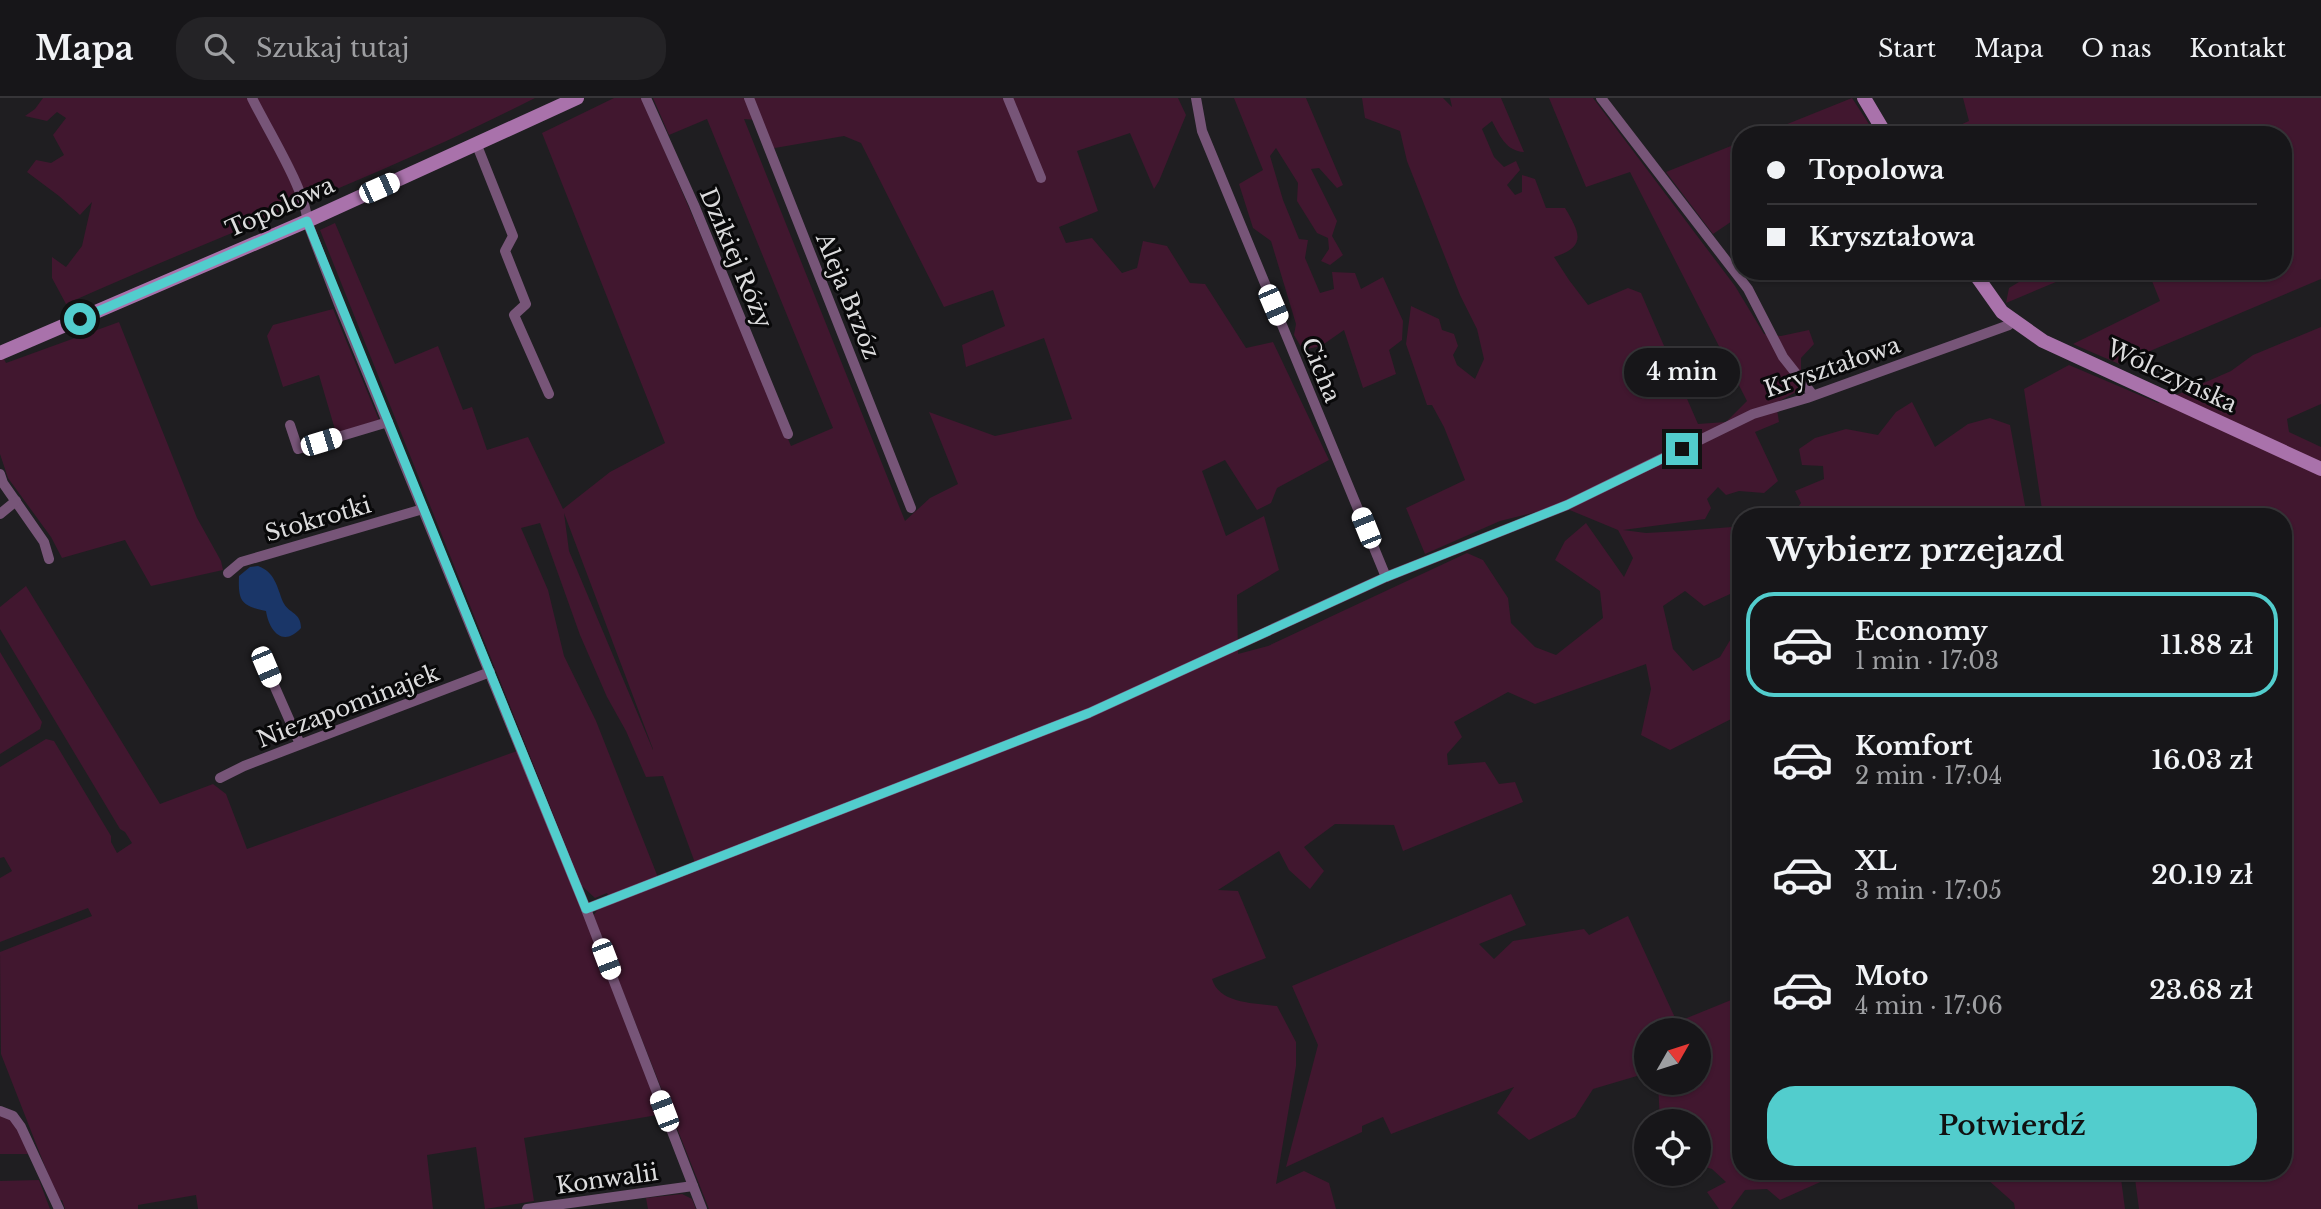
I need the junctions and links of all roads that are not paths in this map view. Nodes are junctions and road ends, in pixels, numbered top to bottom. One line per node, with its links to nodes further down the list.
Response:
1 (252, 98): 12 (street)
2 (577, 98): 10 (street, Topolowa)
3 (646, 98): 22 (street, Dzikiej Róży)
4 (749, 98): 26 (street, Aleja Brzóz)
5 (1008, 98): 11 (street)
6 (1196, 98): 31 (street, Cicha)
7 (1601, 98): 13 (street)
8 (1864, 98): 9 (street)
9 (1881, 126)
10 (477, 143): 12 (street, Topolowa); 18 (street)
11 (1041, 178)
12 (307, 221): 17 (street, Topolowa); 20 (street)
13 (1732, 268)
14 (1741, 280): 19 (street)
15 (1979, 280): 16 (street, Wólczyńska)
16 (2008, 320): 19 (street, Kryształowa); 23 (street, Wólczyńska)
17 (0, 353)
18 (549, 394)
19 (1813, 395): 31 (street, Kryształowa)
20 (388, 422): 21 (street); 27 (street)
21 (290, 425)
22 (788, 433)
23 (2321, 469)
24 (0, 474): 25 (street)
25 (16, 501): 28 (street); 29 (street)
26 (911, 508)
27 (423, 509): 30 (street, Stokrotki); 33 (street)
28 (0, 514)
29 (49, 559)
30 (228, 573)
31 (1386, 577): 36 (street, Kryształowa)
32 (266, 667): 34 (street)
33 (490, 672): 34 (street, Niezapominajek); 36 (street)
34 (299, 744): 35 (street, Niezapominajek)
35 (220, 778)
36 (586, 909): 38 (street)
37 (0, 1111): 39 (street)
38 (693, 1186): 40 (street, Konwalii); 41 (street)
39 (59, 1209)
40 (527, 1209)
41 (702, 1209)

